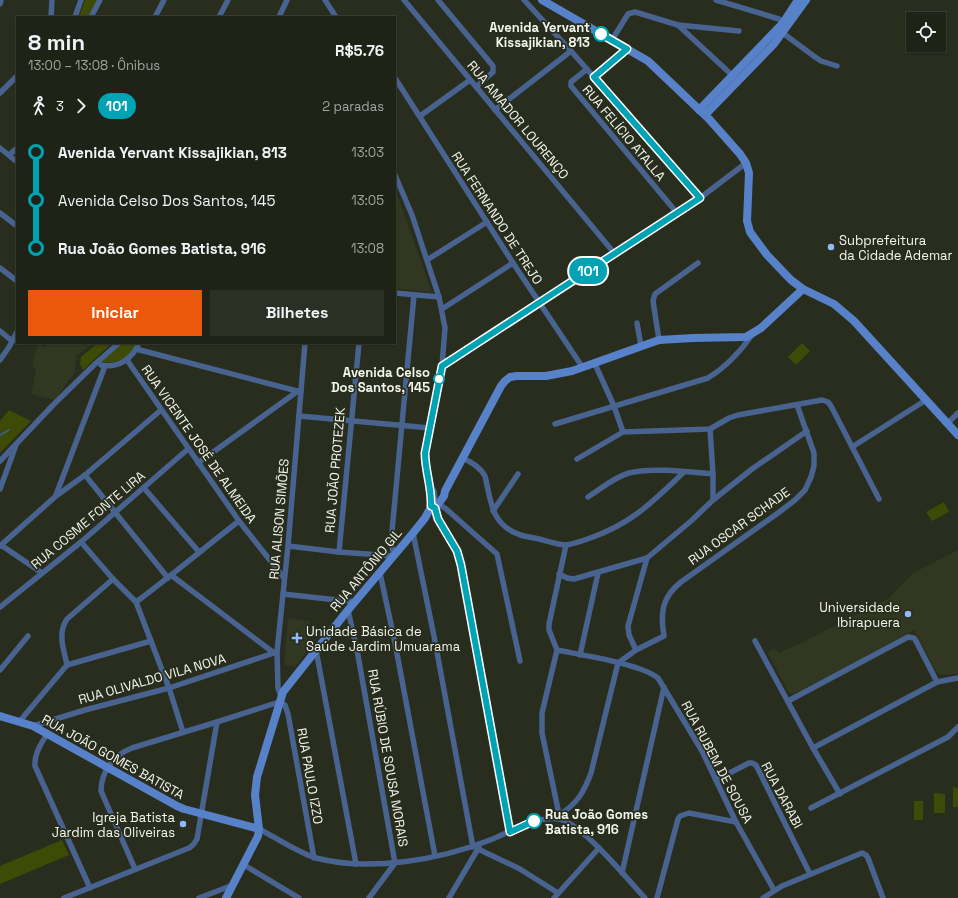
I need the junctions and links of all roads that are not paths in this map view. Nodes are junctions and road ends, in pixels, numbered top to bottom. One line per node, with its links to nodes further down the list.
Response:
1 (1, 0): 17 (street)
2 (52, 0): 19 (street)
3 (81, 0): 20 (street)
4 (100, 0): 21 (street)
5 (164, 0): 22 (street)
6 (228, 0): 23 (street)
7 (287, 0): 24 (street)
8 (325, 0): 25 (street)
9 (404, 0): 38 (street, RUA AMADOR LOURENÇO)
10 (524, 0): 31 (street)
11 (542, 0): 29 (street)
12 (716, 0): 27 (street)
13 (792, 0): 18 (street)
14 (798, 0): 18 (street)
15 (806, 0): 27 (street)
16 (439, 1): 39 (street)
17 (0, 4)
18 (788, 15): 27 (street)
19 (51, 16)
20 (75, 16)
21 (92, 16)
22 (156, 16)
23 (220, 16)
24 (279, 16)
25 (335, 16)
26 (678, 25): 28 (street); 29 (street); 36 (street)
27 (783, 28): 32 (street); 36 (street)
28 (739, 31)
29 (612, 40): 30 (street)
30 (627, 49): 35 (street); 42 (street)
31 (571, 51): 33 (street); 41 (street)
32 (837, 66)
33 (587, 69): 35 (street); 54 (street, RUA FELÍCIO ATALLA)
34 (16, 77): 40 (street)
35 (594, 77): 52 (street)
36 (735, 78): 42 (street)
37 (396, 80): 43 (street, RUA FERNANDO DE TREJO)
38 (470, 80): 39 (street, RUA AMADOR LOURENÇO); 43 (street)
39 (476, 87): 41 (street, RUA AMADOR LOURENÇO)
40 (0, 93)
41 (495, 110): 57 (street, RUA AMADOR LOURENÇO)
42 (702, 113): 48 (street)
43 (420, 116): 55 (street, RUA FERNANDO DE TREJO)
44 (0, 148): 46 (street)
45 (16, 149): 46 (street)
46 (9, 156): 47 (street)
47 (16, 161)
48 (746, 163): 52 (street); 63 (street)
49 (396, 177): 51 (street)
50 (396, 184): 51 (street)
51 (401, 187): 58 (street)
52 (700, 198): 54 (street)
53 (0, 213): 56 (street)
54 (677, 213): 57 (street)
55 (487, 222): 58 (street); 59 (street, RUA FERNANDO DE TREJO)
56 (16, 225)
57 (614, 254): 67 (street)
58 (427, 260): 66 (street)
59 (513, 263): 67 (street, RUA FERNANDO DE TREJO); 68 (street)
60 (698, 263): 73 (street)
61 (0, 268): 62 (street)
62 (16, 280)
63 (803, 289): 72 (street, RUA ANTÔNIO GIL); 89 (street)
64 (396, 293): 65 (street)
65 (414, 294): 66 (street); 98 (street)
66 (440, 298): 68 (street)
67 (539, 303): 86 (street); 87 (street, RUA FERNANDO DE TREJO)
68 (442, 309): 86 (street)
69 (637, 323): 79 (street)
70 (0, 332): 74 (street)
71 (16, 334): 74 (street)
72 (752, 334): 73 (street, RUA ANTÔNIO GIL); 91 (street)
73 (658, 340): 79 (street, RUA ANTÔNIO GIL)
74 (12, 342): 81 (street)
75 (118, 344): 83 (street)
76 (138, 344): 80 (street)
77 (305, 344): 88 (street, RUA ALISON SIMÕES)
78 (359, 344): 95 (street, RUA JOÃO PROTEZEK)
79 (642, 346): 84 (street, RUA ANTÔNIO GIL)
80 (136, 349): 82 (street); 88 (street)
81 (0, 360)
82 (127, 360): 85 (street); 92 (street, RUA VICENTE JOSÉ DE ALMEIDA)
83 (95, 364): 85 (street); 104 (street)
84 (595, 364): 87 (street, RUA ANTÔNIO GIL); 91 (street)
85 (105, 366): 117 (street)
86 (442, 366): 99 (street)
87 (583, 368): 107 (street, RUA ANTÔNIO GIL)
88 (300, 392): 94 (street, RUA ALISON SIMÕES); 110 (street)
89 (926, 400): 97 (street); 105 (street)
90 (798, 405): 100 (street); 101 (street, RUA OSCAR SCHADE); 105 (street)
91 (614, 406): 96 (street); 102 (street)
92 (161, 410): 106 (street, RUA VICENTE JOSÉ DE ALMEIDA); 114 (street)
93 (958, 413): 97 (street)
94 (299, 416): 95 (street); 129 (street, RUA ALISON SIMÕES)
95 (351, 421): 98 (street); 131 (street, RUA JOÃO PROTEZEK)
96 (555, 424)
97 (947, 424): 103 (street)
98 (401, 426): 99 (street); 132 (street)
99 (430, 428): 121 (street)
100 (710, 429): 102 (street); 113 (street)
101 (807, 431): 120 (street); 151 (street, RUA OSCAR SCHADE)
102 (623, 432): 108 (street)
103 (958, 435)
104 (17, 443): 109 (street); 116 (street)
105 (852, 447): 119 (street)
106 (188, 449): 110 (street, RUA VICENTE JOSÉ DE ALMEIDA); 115 (street, RUA COSME FONTE LIRA)
107 (463, 458): 121 (street, RUA ANTÔNIO GIL); 122 (street)
108 (577, 459)
109 (0, 461)
110 (198, 463): 124 (street, RUA VICENTE JOSÉ DE ALMEIDA)
111 (684, 472): 113 (street); 118 (street); 128 (street)
112 (518, 474): 122 (street)
113 (713, 474): 120 (street)
114 (84, 475): 117 (street); 123 (street)
115 (144, 488): 123 (street, RUA COSME FONTE LIRA); 130 (street)
116 (0, 489)
117 (56, 496): 127 (street)
118 (588, 497)
119 (879, 499)
120 (713, 500): 133 (street)
121 (436, 505): 125 (street, RUA ANTÔNIO GIL); 154 (street); 180 (street)
122 (493, 511): 128 (street)
123 (114, 512): 126 (street, RUA COSME FONTE LIRA); 138 (street)
124 (238, 521): 130 (street); 139 (street, RUA VICENTE JOSÉ DE ALMEIDA)
125 (413, 533): 132 (street, RUA ANTÔNIO GIL); 181 (street)
126 (80, 542): 134 (street, RUA COSME FONTE LIRA); 140 (street)
127 (0, 545): 134 (street)
128 (566, 545): 137 (street)
129 (288, 546): 131 (street); 139 (street, RUA ALISON SIMÕES)
130 (199, 552): 138 (street)
131 (339, 552): 132 (street)
132 (394, 556): 135 (street, RUA ANTÔNIO GIL)
133 (647, 558): 136 (street); 151 (street)
134 (42, 573): 144 (street, RUA COSME FONTE LIRA)
135 (380, 573): 143 (street, RUA ANTÔNIO GIL); 183 (street)
136 (598, 573): 137 (street); 153 (street)
137 (559, 574): 150 (street)
138 (169, 577): 142 (street); 152 (street)
139 (284, 578): 141 (street, RUA ALISON SIMÕES)
140 (113, 579): 142 (street); 156 (street)
141 (283, 594): 143 (street); 152 (street, RUA ALISON SIMÕES)
142 (136, 602): 147 (street)
143 (355, 602): 145 (street, RUA ANTÔNIO GIL)
144 (0, 607)
145 (348, 610): 149 (street, RUA ANTÔNIO GIL); 185 (street, RUA RÚBIO DE SOUSA MORAIS)
146 (28, 636): 157 (street)
147 (151, 641): 156 (street); 161 (street)
148 (755, 641): 163 (street)
149 (316, 650): 162 (street, RUA ANTÔNIO GIL); 186 (street)
150 (558, 650): 153 (street, RUA RUBEM DE SOUSA); 177 (street)
151 (636, 650): 155 (street)
152 (276, 652): 161 (street, RUA OLIVALDO VILA NOVA); 162 (street, RUA ALISON SIMÕES)
153 (580, 655): 155 (street, RUA RUBEM DE SOUSA)
154 (520, 661)
155 (618, 663): 160 (street, RUA RUBEM DE SOUSA); 177 (street)
156 (67, 665): 165 (street)
157 (0, 670)
158 (958, 678): 159 (street)
159 (937, 682): 163 (street); 171 (street)
160 (664, 687): 173 (street, RUA RUBEM DE SOUSA); 189 (street)
161 (169, 688): 167 (street, RUA OLIVALDO VILA NOVA); 169 (street)
162 (280, 699): 166 (street); 179 (street, RUA ANTÔNIO GIL); 184 (street, RUA PAULO IZZO)
163 (788, 701): 171 (street)
164 (0, 716): 165 (street, RUA JOÃO GOMES BATISTA)
165 (19, 722): 167 (street, RUA JOÃO GOMES BATISTA)
166 (217, 722): 169 (street); 176 (street)
167 (33, 726): 170 (street, RUA JOÃO GOMES BATISTA)
168 (958, 727): 174 (street)
169 (183, 732): 172 (street)
170 (47, 734): 172 (street, RUA JOÃO GOMES BATISTA); 192 (street)
171 (813, 748): 174 (street)
172 (108, 768): 176 (street, RUA JOÃO GOMES BATISTA); 188 (street)
173 (716, 780): 178 (street, RUA RUBEM DE SOUSA); 190 (street, RUA DARABI)
174 (840, 794): 175 (street)
175 (811, 808)
176 (201, 813): 179 (street, RUA JOÃO GOMES BATISTA); 188 (street)
177 (559, 817): 180 (street, RUA JOÃO GOMES BATISTA); 182 (street)
178 (736, 822): 193 (street, RUA RUBEM DE SOUSA); 202 (street)
179 (259, 829): 184 (street, RUA JOÃO GOMES BATISTA); 187 (street, RUA ANTÔNIO GIL)
180 (510, 832): 181 (street, RUA JOÃO GOMES BATISTA)
181 (477, 846): 183 (street, RUA JOÃO GOMES BATISTA); 194 (street); 200 (street)
182 (599, 848): 189 (street); 194 (street)
183 (434, 856): 185 (street, RUA JOÃO GOMES BATISTA)
184 (314, 858): 186 (street, RUA JOÃO GOMES BATISTA)
185 (395, 863): 186 (street, RUA JOÃO GOMES BATISTA); 199 (street)
186 (356, 864)
187 (244, 865): 191 (street, RUA ANTÔNIO GIL); 198 (street)
188 (135, 869): 192 (street)
189 (622, 873): 201 (street)
190 (810, 874): 193 (street); 204 (street)
191 (233, 885): 196 (street); 197 (street, RUA ANTÔNIO GIL)
192 (90, 888): 195 (street)
193 (774, 890): 203 (street)
194 (556, 896)
195 (64, 898)
196 (199, 898)
197 (226, 898)
198 (299, 898)
199 (369, 898)
200 (449, 898)
201 (645, 898)
202 (657, 898)
203 (763, 898)
204 (883, 898)

